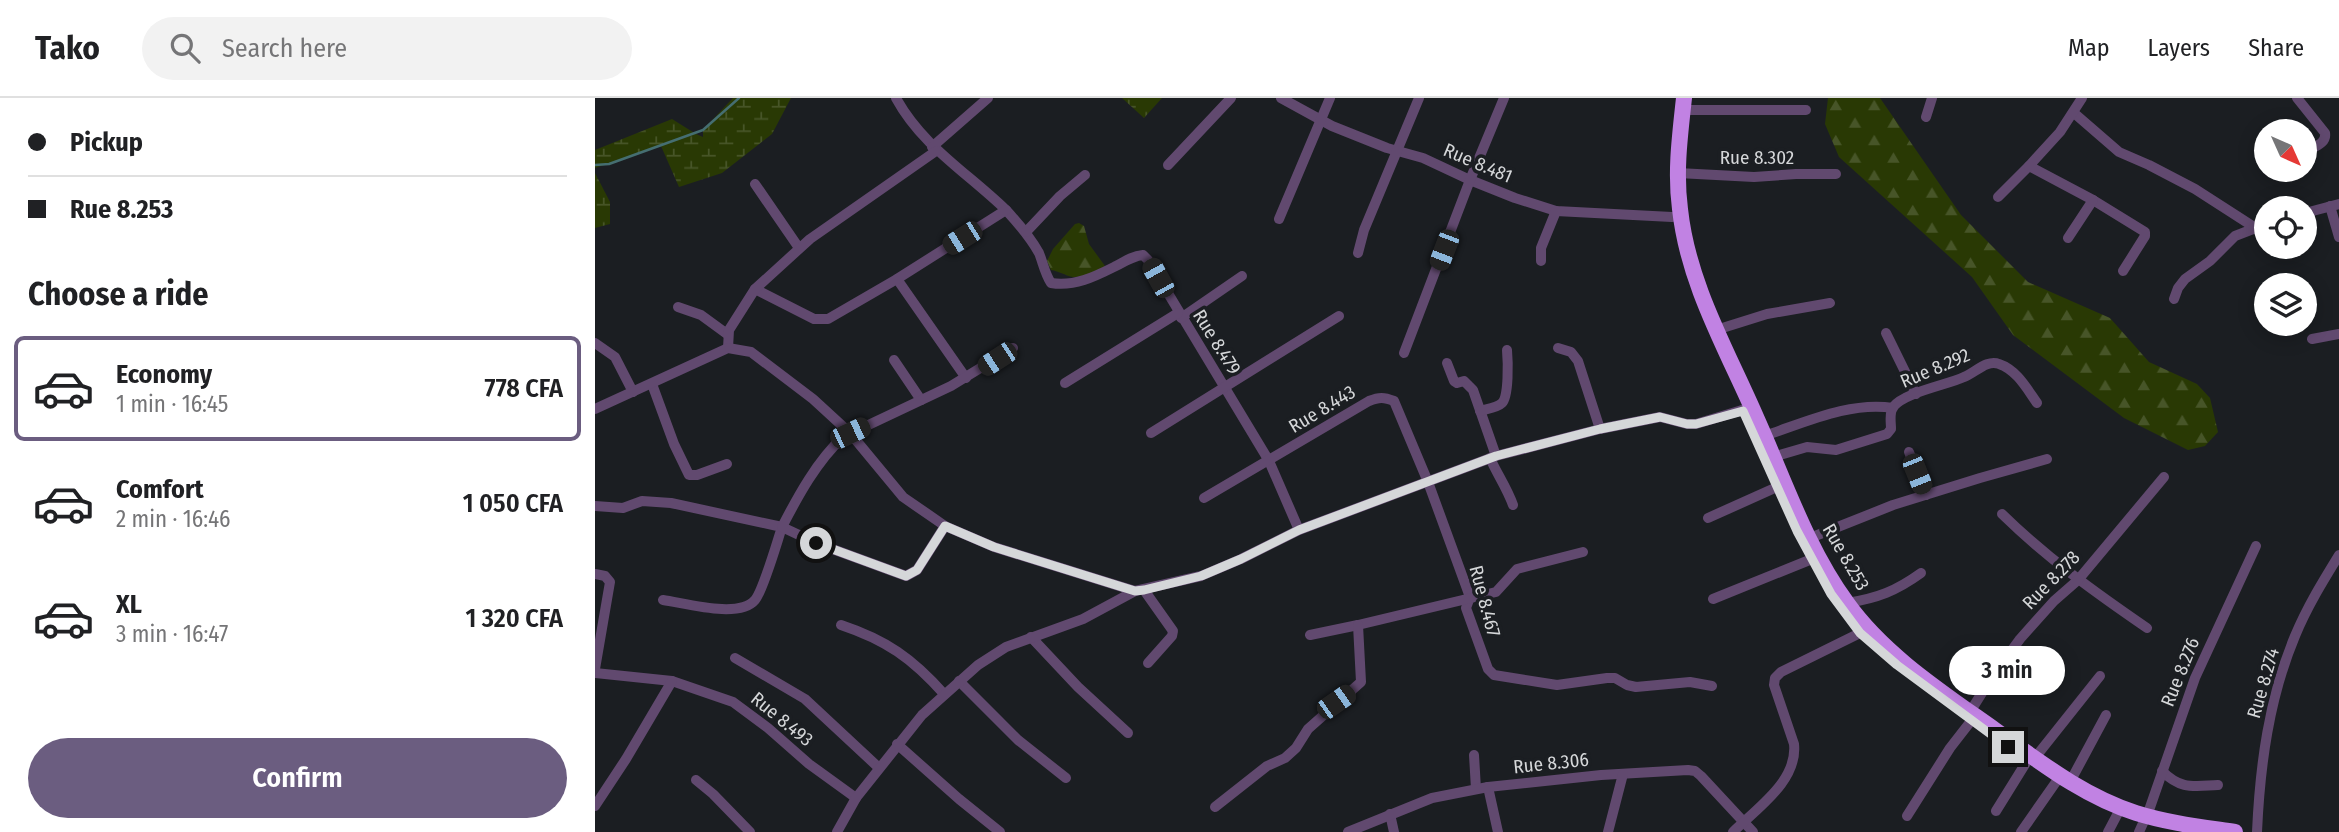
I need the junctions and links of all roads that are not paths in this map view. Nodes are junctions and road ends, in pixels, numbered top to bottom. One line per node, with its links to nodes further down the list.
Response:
1 (896, 98): 19 (street, Rue 8.479)
2 (988, 98): 19 (street)
3 (1231, 98): 21 (street)
4 (1281, 98): 16 (street, Rue 8.481)
5 (1330, 98): 16 (street)
6 (1419, 98): 20 (street)
7 (1504, 98): 26 (street)
8 (1932, 98): 14 (street)
9 (2081, 98): 13 (street)
10 (2297, 98): 15 (street)
11 (1681, 102): 12 (street); 23 (highway, Rue 8.253); 34 (highway, Rue 8.253)
12 (1806, 110)
13 (2074, 113): 22 (street); 36 (street)
14 (1926, 117)
15 (2314, 119)
16 (1321, 121): 20 (street, Rue 8.481); 35 (street)
17 (2317, 123): 18 (street)
18 (2317, 145)
19 (934, 149): 31 (street, Rue 8.479); 40 (street)
20 (1397, 151): 26 (street, Rue 8.481); 41 (street)
21 (1168, 165)
22 (2029, 166): 28 (street); 29 (street)
23 (1678, 173): 24 (street, Rue 8.302); 52 (highway, Rue 8.253)
24 (1836, 174)
25 (1085, 175): 37 (street)
26 (1470, 180): 33 (street, Rue 8.481); 62 (street)
27 (755, 184): 40 (street)
28 (1998, 197)
29 (2093, 200): 39 (street); 43 (street)
30 (2335, 205): 32 (street); 38 (street)
31 (1006, 210): 37 (street, Rue 8.479); 45 (street)
32 (2317, 210)
33 (1556, 211): 34 (street, Rue 8.481); 42 (street)
34 (1672, 217): 75 (highway, Rue 8.253)
35 (1279, 219)
36 (2254, 227): 47 (street)
37 (1026, 232): 50 (street, Rue 8.479)
38 (2339, 237)
39 (2069, 238)
40 (799, 248): 46 (street)
41 (1358, 253)
42 (1541, 261)
43 (2123, 271)
44 (1242, 276): 50 (street)
45 (897, 279): 46 (street); 65 (street)
46 (755, 289): 54 (street)
47 (2174, 299)
48 (1830, 303): 52 (street)
49 (678, 307): 54 (street)
50 (1180, 315): 66 (street); 68 (street, Rue 8.479)
51 (1339, 316): 68 (street)
52 (1716, 330): 75 (highway, Rue 8.253)
53 (1886, 333): 70 (street)
54 (727, 334): 58 (street)
55 (2339, 334): 56 (street)
56 (2312, 339)
57 (595, 343): 69 (street)
58 (728, 348): 67 (street); 79 (street)
59 (1013, 348): 65 (street)
60 (1558, 348): 78 (street)
61 (1507, 350): 77 (street)
62 (1404, 353)
63 (894, 360): 71 (street)
64 (1447, 363): 77 (street)
65 (966, 377): 71 (street)
66 (1065, 383)
67 (652, 384): 69 (street); 87 (street)
68 (1225, 387): 80 (street); 86 (street, Rue 8.479)
69 (633, 392): 76 (street)
70 (1916, 394): 73 (street, Rue 8.292); 74 (street, Rue 8.292)
71 (921, 400): 79 (street)
72 (1394, 401): 86 (street, Rue 8.443); 89 (street, Rue 8.467)
73 (2037, 403)
74 (1893, 408): 81 (street); 84 (street, Rue 8.292)
75 (1747, 409): 78 (street); 81 (highway, Rue 8.253); 90 (highway, Rue 8.253)
76 (595, 410)
77 (1480, 411): 83 (street)
78 (1600, 429): 83 (street)
79 (850, 433): 97 (street); 98 (street)
80 (1150, 433)
81 (1764, 436): 84 (highway, Rue 8.253)
82 (1909, 452): 91 (street)
83 (1493, 457): 89 (street); 93 (street)
84 (1773, 457): 100 (highway, Rue 8.253)
85 (2047, 459): 91 (street)
86 (1269, 461): 92 (street, Rue 8.443); 99 (street, Rue 8.479)
87 (726, 464)
88 (2164, 477): 107 (street, Rue 8.278)
89 (1428, 482): 99 (street); 109 (street, Rue 8.467)
90 (1777, 487): 96 (street); 104 (highway, Rue 8.253)
91 (1926, 495): 100 (street)
92 (1204, 498)
93 (1513, 505)
94 (595, 506): 98 (street)
95 (2002, 514): 107 (street)
96 (1708, 518)
97 (945, 526): 98 (street); 108 (street)
98 (782, 527): 111 (street)
99 (1299, 530): 108 (street)
100 (1810, 538): 112 (highway, Rue 8.253)
101 (2256, 547): 134 (street, Rue 8.276)
102 (1583, 552): 109 (street)
103 (2339, 555): 164 (street, Rue 8.274)
104 (1812, 559): 110 (street); 116 (highway, Rue 8.253)
105 (1921, 573): 112 (street)
106 (595, 574): 121 (street)
107 (2078, 580): 115 (street); 128 (street, Rue 8.278)
108 (1140, 591): 118 (street); 120 (street)
109 (1470, 597): 114 (street); 125 (street, Rue 8.467)
110 (1713, 599)
111 (663, 600)
112 (1847, 603): 128 (highway, Rue 8.253)
113 (841, 625): 126 (street)
114 (1358, 625): 117 (street); 144 (street)
115 (2147, 628)
116 (1860, 633): 128 (highway, Rue 8.253); 149 (street)
117 (1310, 635)
118 (1031, 637): 124 (street); 129 (street)
119 (735, 657): 133 (street)
120 (1148, 663)
121 (595, 671): 123 (street, Rue 8.493)
122 (2100, 676): 132 (street)
123 (672, 681): 142 (street, Rue 8.493); 143 (street)
124 (959, 681): 126 (street); 136 (street)
125 (1712, 686)
126 (944, 694): 130 (street)
127 (2106, 715): 138 (street)
128 (1971, 716): 132 (highway, Rue 8.253); 148 (street, Rue 8.278)
129 (1128, 733)
130 (897, 744): 133 (street); 153 (street)
131 (1474, 755): 141 (street)
132 (2030, 760): 138 (highway, Rue 8.253); 145 (street)
133 (878, 767): 142 (street)
134 (2162, 771): 139 (street); 150 (street, Rue 8.276)
135 (1623, 774): 140 (street, Rue 8.306); 149 (street, Rue 8.306); 157 (street)
136 (1066, 778)
137 (696, 780): 151 (street)
138 (2063, 782): 146 (highway, Rue 8.253); 150 (highway, Rue 8.253); 160 (street)
139 (2218, 785)
140 (1488, 787): 141 (street, Rue 8.306); 156 (street)
141 (1476, 789): 147 (street, Rue 8.306)
142 (856, 798): 152 (street)
143 (595, 806)
144 (1216, 807)
145 (1996, 811)
146 (2118, 813): 150 (highway, Rue 8.253); 161 (street)
147 (1390, 814): 154 (street, Rue 8.306); 155 (street)
148 (1907, 816)
149 (1743, 821): 158 (street); 159 (street, Rue 8.306)
150 (2144, 823): 162 (highway, Rue 8.253); 163 (highway, Rue 8.253)
151 (750, 832)
152 (837, 832)
153 (1000, 832)
154 (1348, 832)
155 (1394, 832)
156 (1498, 832)
157 (1608, 832)
158 (1733, 832)
159 (1753, 832)
160 (2021, 832)
161 (2108, 832)
162 (2184, 832)
163 (2235, 832)
164 (2257, 832)

